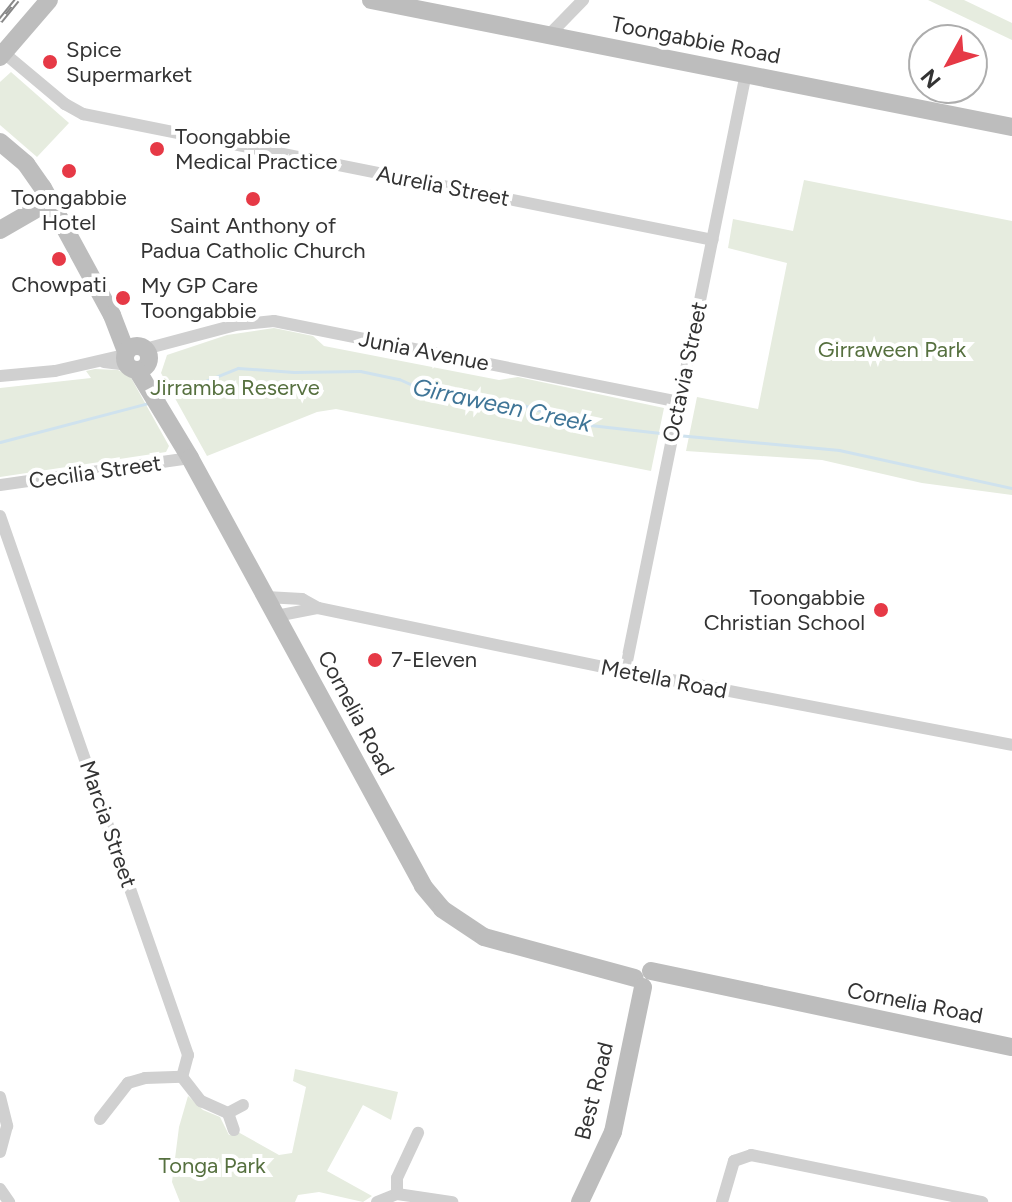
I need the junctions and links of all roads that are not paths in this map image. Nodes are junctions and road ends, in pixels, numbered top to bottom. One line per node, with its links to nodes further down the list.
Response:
1 (49, 0): 6 (main road)
2 (371, 0): 4 (main road, Toongabbie Road)
3 (583, 0): 5 (street)
4 (435, 6): 5 (main road, Toongabbie Road)
5 (547, 37): 7 (main road, Toongabbie Road)
6 (2, 55): 12 (street, Aurelia Street)
7 (746, 73): 8 (main road, Toongabbie Road); 12 (street, Octavia Street)
8 (1012, 127)
9 (0, 142): 10 (main road, Cornelia Road)
10 (50, 201): 11 (main road); 13 (main road, Cornelia Road)
11 (0, 230)
12 (713, 240): 15 (street, Octavia Street)
13 (139, 362): 14 (street, Junia Avenue); 15 (street, Junia Avenue); 16 (main road, Cornelia Road)
14 (0, 376)
15 (679, 402): 22 (street, Octavia Street)
16 (190, 458): 17 (street, Cecilia Street); 19 (main road, Cornelia Road)
17 (0, 485)
18 (0, 516): 26 (street, Marcia Street)
19 (266, 597): 20 (street, Metella Road); 21 (main road, Cornelia Road)
20 (318, 608): 21 (street, Metella Road); 22 (street, Metella Road)
21 (276, 616): 24 (main road, Cornelia Road)
22 (625, 671): 23 (street, Metella Road)
23 (1012, 745)
24 (645, 977): 25 (main road, Cornelia Road); 39 (main road, Best Road)
25 (1012, 1047)
26 (182, 1077): 29 (street); 30 (street)
27 (0, 1097): 33 (street)
28 (243, 1105): 29 (street)
29 (228, 1113): 31 (street)
30 (100, 1119)
31 (234, 1130)
32 (418, 1133): 35 (street)
33 (0, 1152)
34 (0, 1189): 36 (street)
35 (397, 1194): 37 (street); 38 (street)
36 (9, 1202)
37 (377, 1202)
38 (452, 1202)
39 (580, 1202)
40 (722, 1202): 41 (street)
41 (982, 1202)

